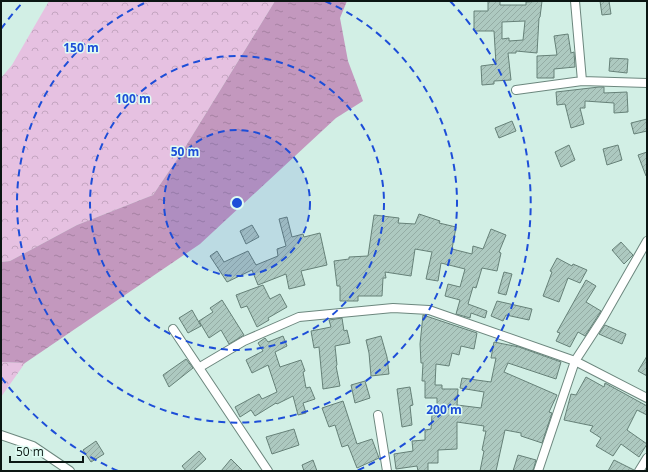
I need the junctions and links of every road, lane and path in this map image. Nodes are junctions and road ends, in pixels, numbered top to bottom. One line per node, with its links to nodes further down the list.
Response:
1 (575, 1): 2 (street)
2 (582, 82): 3 (street); 4 (street)
3 (647, 83)
4 (516, 90)
5 (647, 241): 7 (street)
6 (173, 329): 8 (street)
7 (575, 361): 8 (street); 9 (street); 16 (street)
8 (200, 367): 14 (street)
9 (647, 398)
10 (378, 415): 15 (street)
11 (1, 434): 13 (street)
12 (647, 458): 17 (street)
13 (70, 471)
14 (268, 471)
15 (387, 471)
16 (538, 471)
17 (639, 471)

